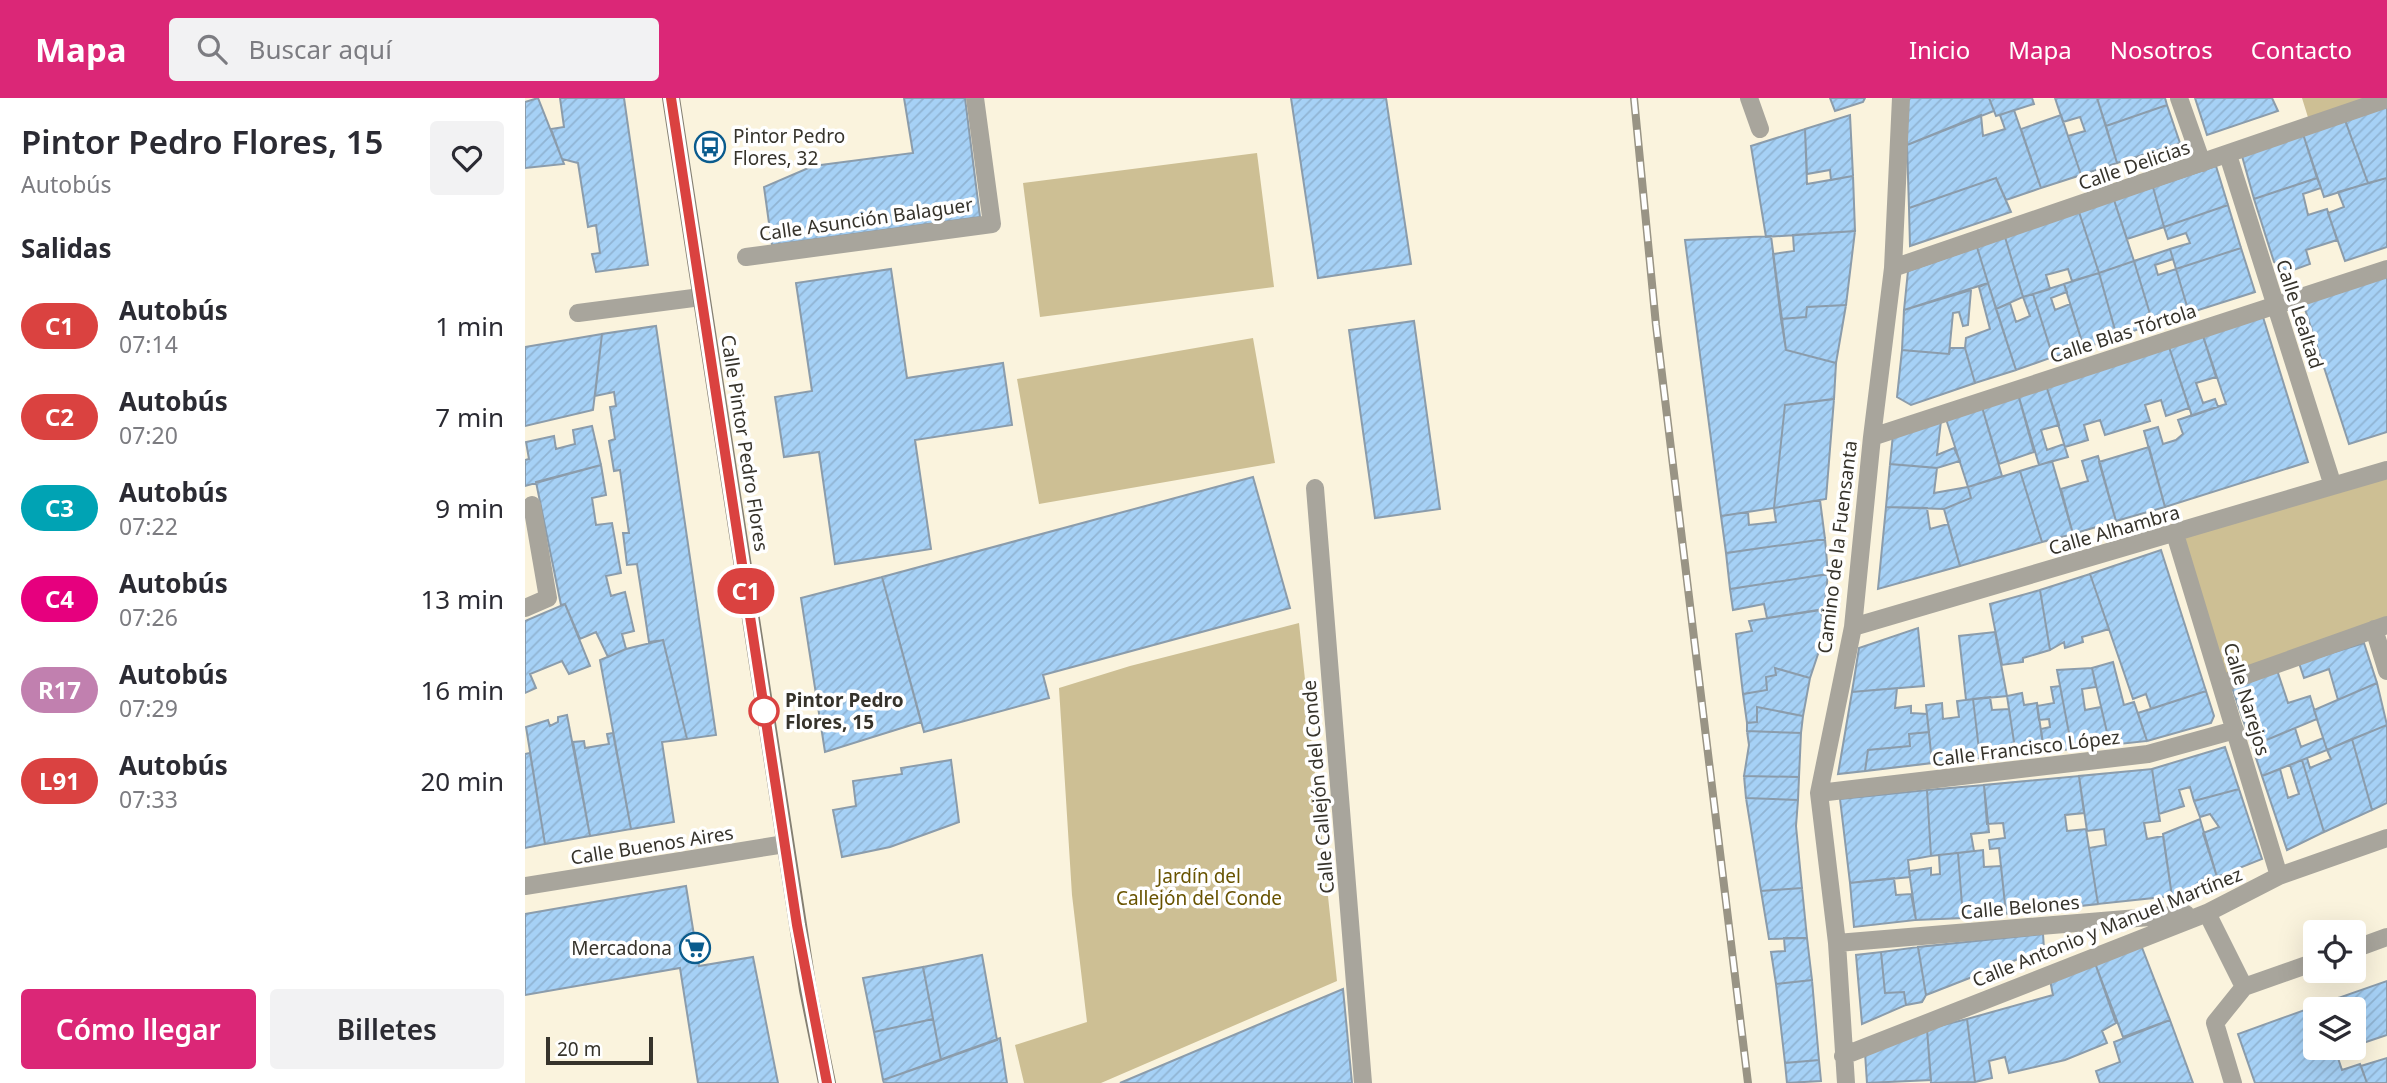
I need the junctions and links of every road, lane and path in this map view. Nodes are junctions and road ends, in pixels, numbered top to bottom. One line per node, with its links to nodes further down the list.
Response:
1 (671, 98): 13 (main road, Calle Pintor Pedro Flores)
2 (975, 98): 10 (street, Calle Asunción Balaguer)
3 (1749, 98): 7 (street)
4 (1901, 98): 11 (street, Camino de la Fuensanta)
5 (2179, 98): 9 (street)
6 (2387, 99): 8 (street, Calle Delicias)
7 (1760, 129)
8 (2228, 155): 9 (street, Calle Delicias); 14 (street, Calle Lealtad)
9 (2202, 163): 11 (street, Calle Delicias)
10 (745, 257)
11 (1893, 268): 16 (street, Camino de la Fuensanta)
12 (2387, 269): 14 (street, Calle Blas Tórtola)
13 (701, 297): 15 (street); 30 (main road, Calle Pintor Pedro Flores)
14 (2275, 305): 16 (street, Calle Blas Tórtola); 18 (street, Calle Lealtad)
15 (578, 313)
16 (1872, 437): 23 (street, Camino de la Fuensanta)
17 (2387, 470): 18 (street, Calle Alhambra)
18 (2333, 486): 21 (street, Calle Alhambra)
19 (1315, 488): 41 (street, Calle Callejón del Conde)
20 (532, 505): 22 (street)
21 (2175, 534): 23 (street, Calle Alhambra); 26 (street, Calle Narejos)
22 (525, 608)
23 (1853, 627): 28 (street, Camino de la Fuensanta)
24 (2380, 627): 25 (street); 26 (street)
25 (2387, 671)
26 (2221, 684): 27 (street, Calle Narejos)
27 (2235, 730): 28 (street, Calle Francisco López); 31 (street, Calle Narejos)
28 (1819, 793): 35 (street, Camino de la Fuensanta)
29 (2387, 838): 31 (street, Calle Antonio y Manuel Martínez)
30 (785, 844): 32 (street, Calle Buenos Aires); 40 (main road, Calle Pintor Pedro Flores)
31 (2279, 876): 33 (street, Calle Antonio y Manuel Martínez)
32 (525, 886)
33 (2207, 913): 35 (street, Calle Belones); 38 (street); 39 (street, Calle Antonio y Manuel Martínez)
34 (2387, 937): 36 (street)
35 (1837, 943): 39 (street, Camino de la Fuensanta)
36 (2366, 945)
37 (2303, 966): 38 (street)
38 (2244, 986): 43 (street)
39 (1843, 1056): 42 (street, Camino de la Fuensanta)
40 (827, 1083)
41 (1363, 1083)
42 (1846, 1083)
43 (2233, 1083)

